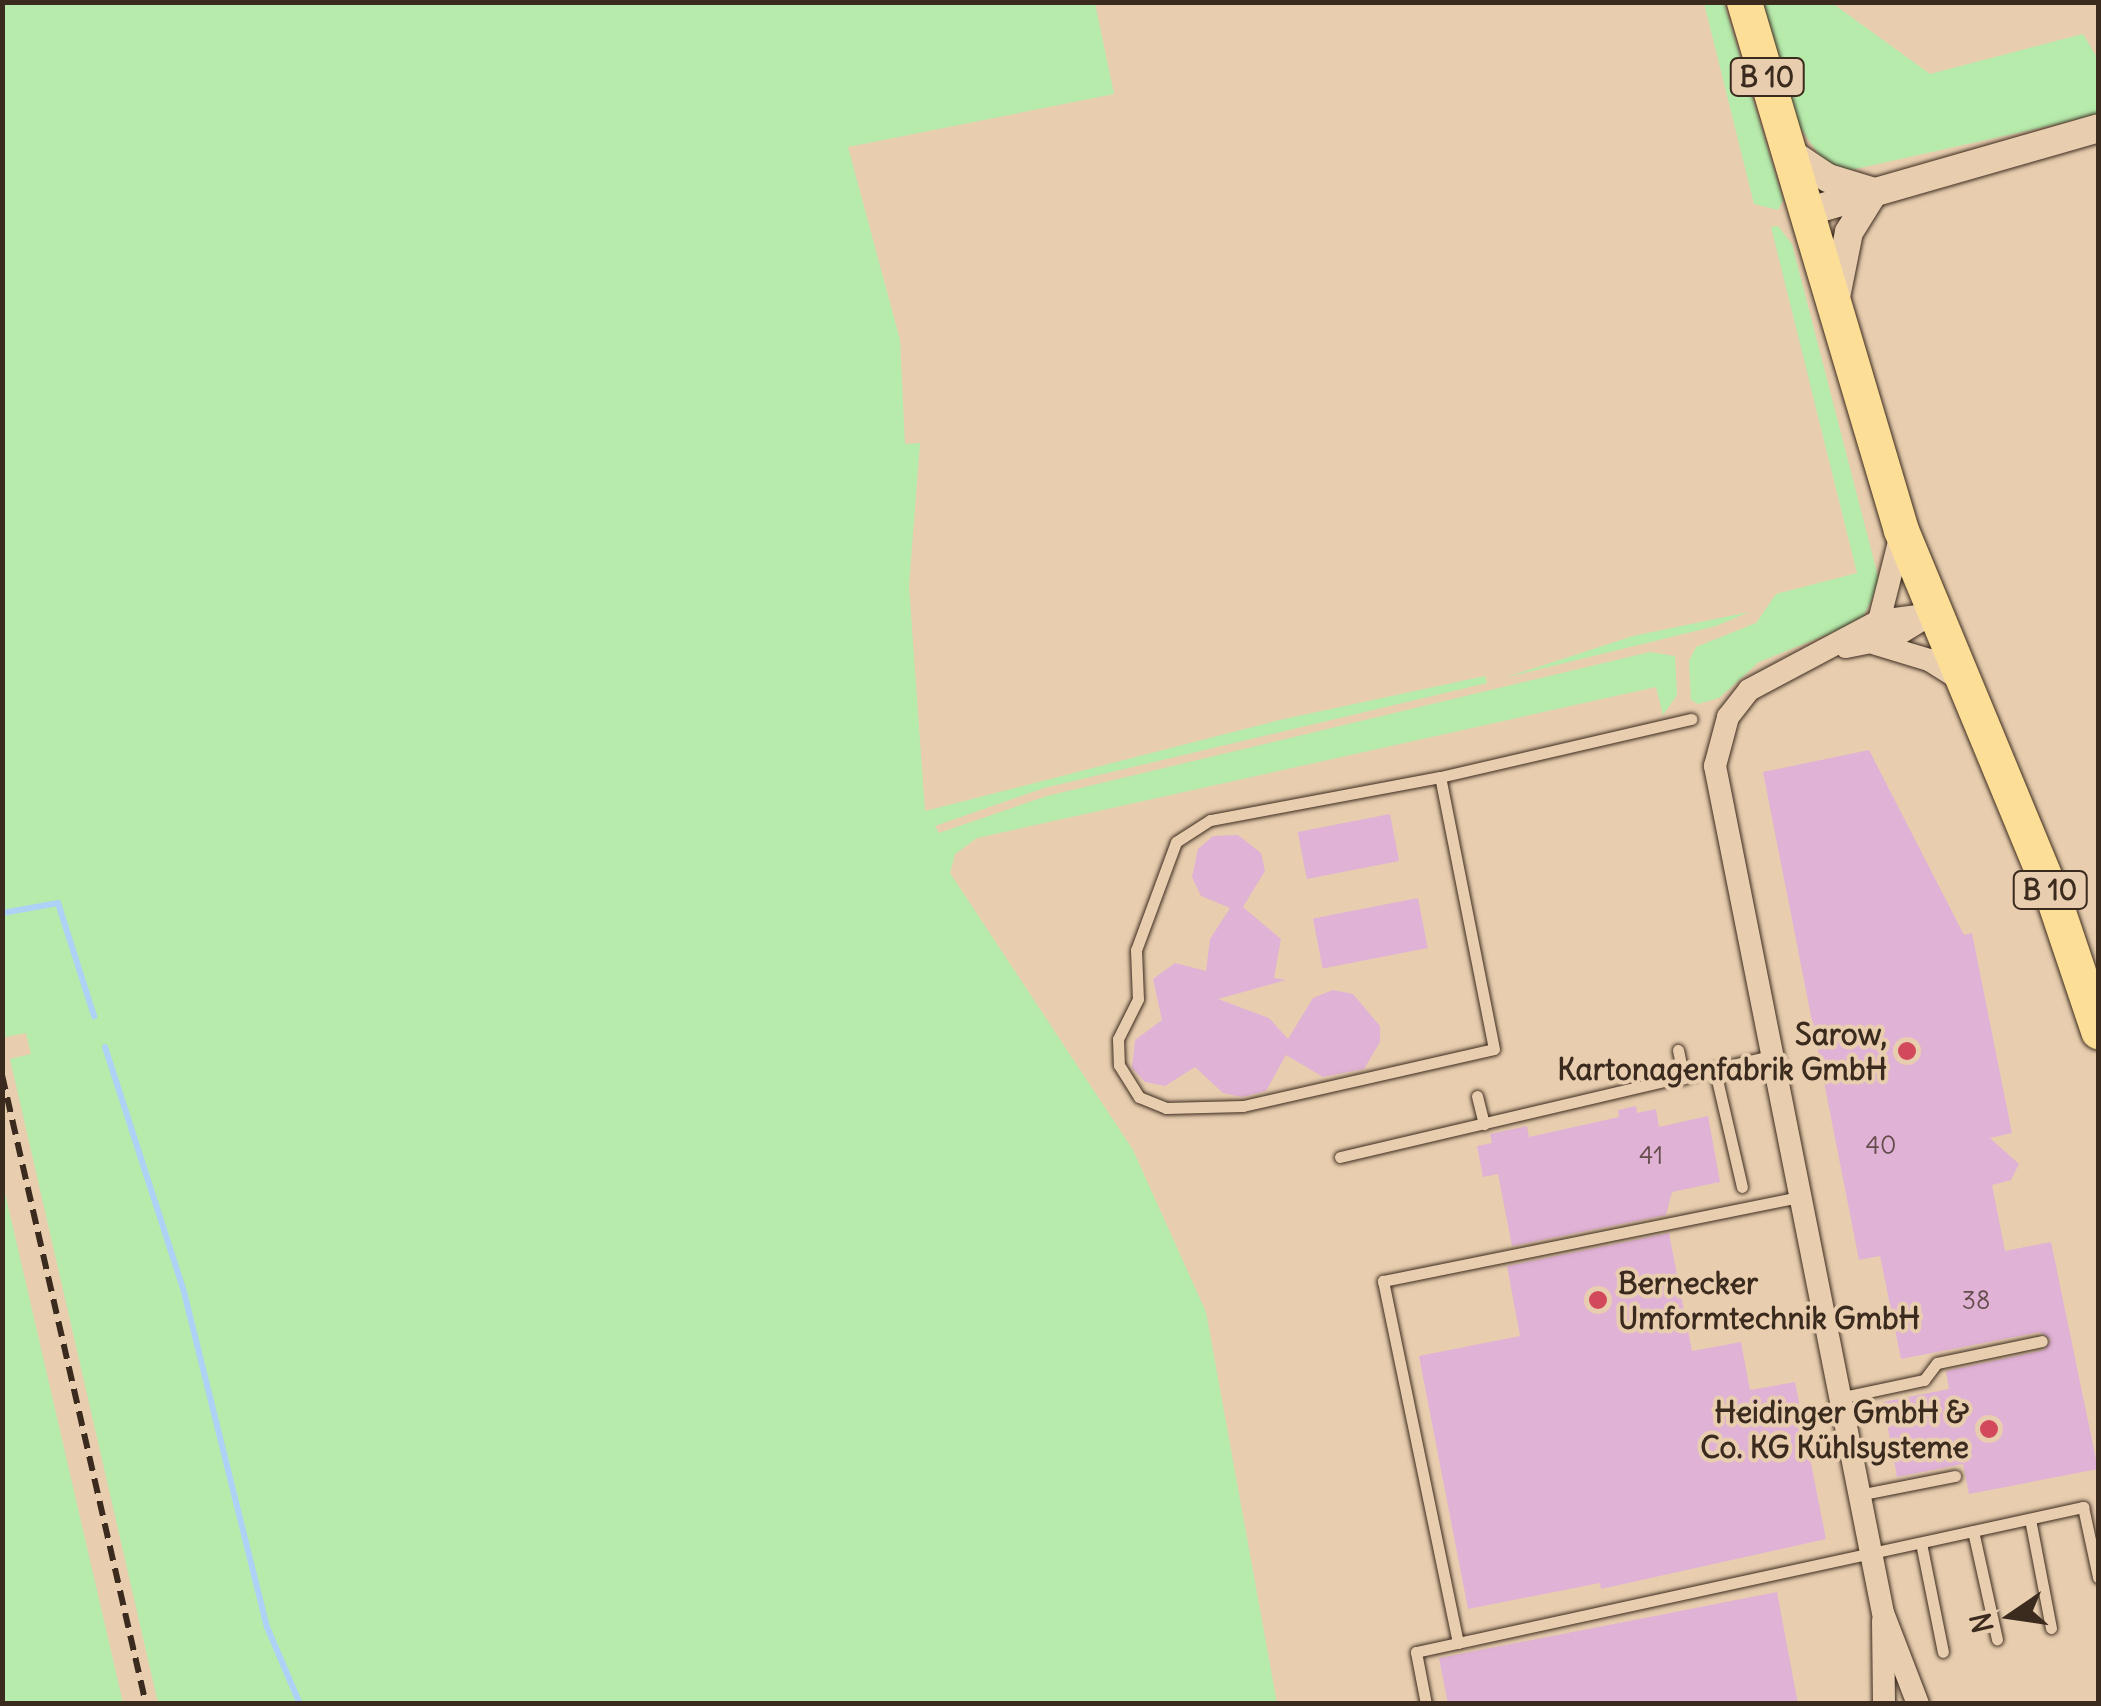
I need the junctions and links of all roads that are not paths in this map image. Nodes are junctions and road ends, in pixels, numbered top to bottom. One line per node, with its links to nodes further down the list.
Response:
1 (1744, 2): 3 (main road, B 10)
2 (2098, 128): 4 (street)
3 (1789, 152): 4 (street); 5 (main road, B 10)
4 (1874, 192): 5 (street); 6 (street)
5 (1806, 212): 6 (main road, B 10)
6 (1834, 309): 7 (main road, B 10)
7 (1901, 530): 8 (main road, B 10); 9 (street)
8 (1932, 614): 9 (street); 10 (main road, B 10)
9 (1876, 632): 10 (street); 15 (street)
10 (1959, 679): 13 (main road, B 10)
11 (1691, 718): 12 (lane)
12 (1440, 778): 12 (lane)
13 (2098, 1031)
14 (1678, 1050): 17 (lane)
15 (1772, 1056): 16 (lane); 22 (street)
16 (1715, 1071): 17 (lane); 21 (lane)
17 (1684, 1078): 19 (lane)
18 (1478, 1096): 19 (lane)
19 (1484, 1124): 20 (lane)
20 (1340, 1157)
21 (1742, 1187)
22 (1801, 1197): 24 (street); 35 (lane)
23 (2042, 1341): 24 (lane)
24 (1839, 1398): 26 (street)
25 (1955, 1476): 26 (lane)
26 (1858, 1495): 30 (street)
27 (2030, 1519): 28 (lane); 31 (lane); 33 (lane)
28 (1973, 1532): 29 (lane); 34 (lane)
29 (1921, 1543): 30 (lane); 36 (lane)
30 (1871, 1554): 32 (street); 35 (lane)
31 (2098, 1577)
32 (1883, 1613): 38 (street); 39 (street)
33 (2051, 1628)
34 (1996, 1639)
35 (1458, 1643): 37 (lane)
36 (1943, 1652)
37 (1426, 1704)
38 (1884, 1704)
39 (1918, 1704)

